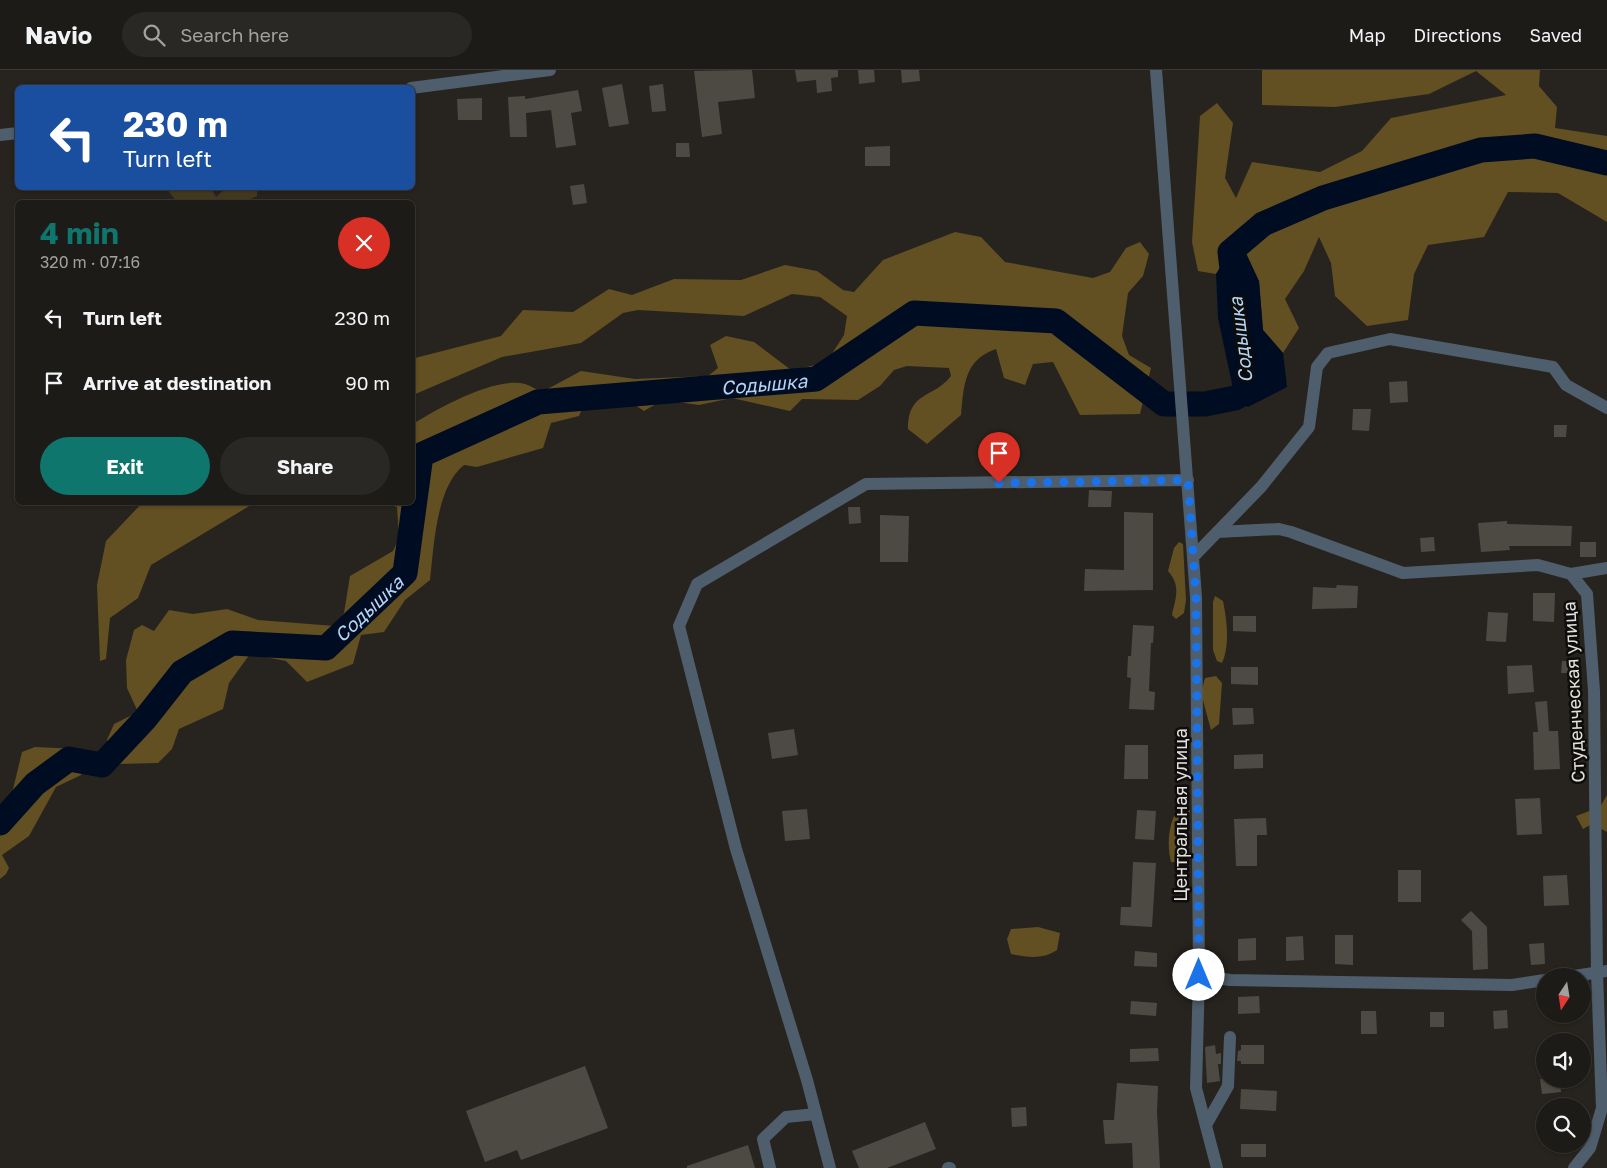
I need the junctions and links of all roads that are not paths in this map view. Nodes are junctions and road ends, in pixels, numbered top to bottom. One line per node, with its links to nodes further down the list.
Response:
1 (550, 70): 3 (street)
2 (1156, 70): 7 (street, Центральная улица)
3 (415, 87)
4 (15, 133): 5 (street)
5 (0, 135)
6 (1607, 408): 8 (street)
7 (1188, 480): 9 (street, Центральная улица); 16 (street)
8 (1218, 532): 9 (street); 11 (street)
9 (1193, 557): 13 (street, Центральная улица)
10 (1607, 568): 11 (street)
11 (1571, 574): 12 (street, Студенческая улица)
12 (1602, 972): 21 (street, Студенческая улица)
13 (1199, 975): 14 (street); 17 (street, Центральная улица)
14 (1536, 981)
15 (1230, 1037): 17 (street)
16 (816, 1114): 18 (street); 19 (street)
17 (1206, 1125): 20 (street, Центральная улица)
18 (770, 1168)
19 (830, 1168)
20 (1217, 1168)
21 (1574, 1168)

